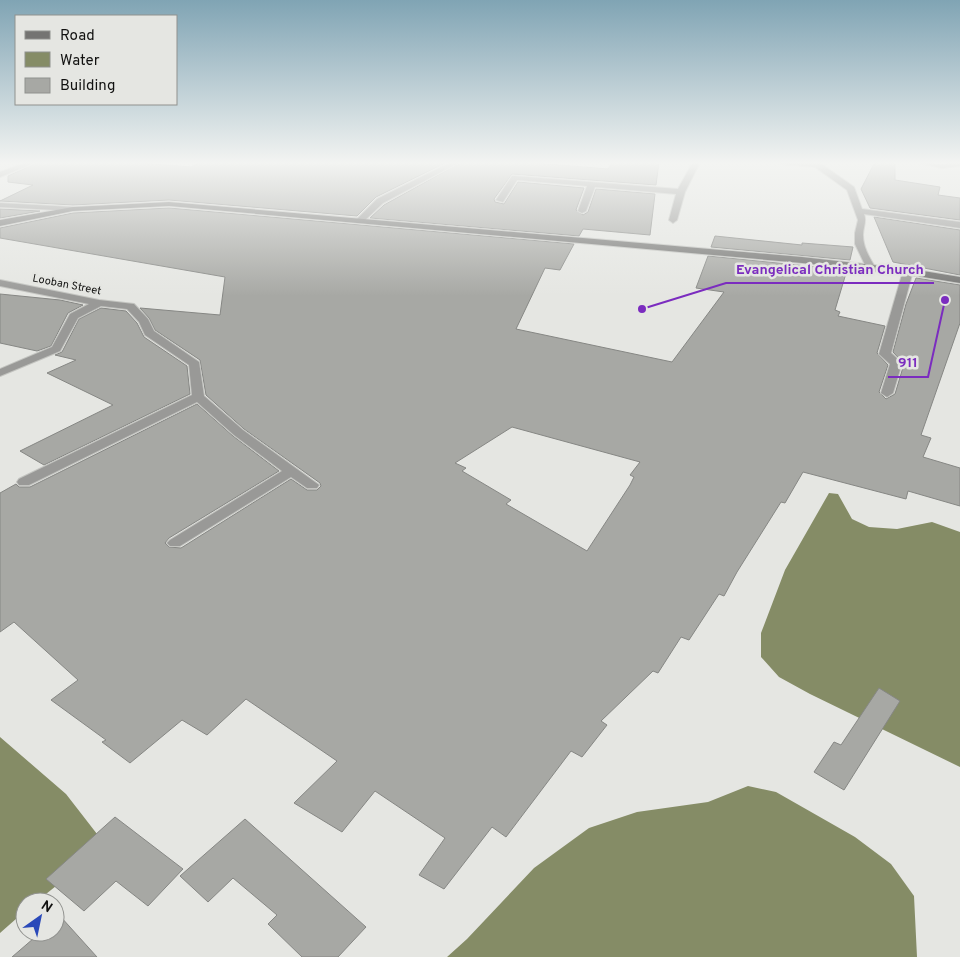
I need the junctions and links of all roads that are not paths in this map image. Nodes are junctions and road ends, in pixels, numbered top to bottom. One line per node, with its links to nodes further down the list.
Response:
1 (40, 207): 8 (street)
2 (105, 207): 8 (main road)
3 (199, 207): 12 (main road)
4 (374, 207): 12 (street)
5 (584, 207): 9 (street)
6 (677, 207): 11 (street)
7 (857, 207): 10 (street)
8 (73, 208): 13 (main road)
9 (582, 211)
10 (859, 212): 14 (street); 15 (street)
11 (673, 220)
12 (359, 221): 15 (main road)
13 (0, 223)
14 (960, 226)
15 (870, 267): 16 (main road)
16 (908, 272): 17 (main road); 21 (street)
17 (960, 280)
18 (0, 283): 19 (street, Looban Street)
19 (99, 303): 20 (street); 22 (street, Looban Street)
20 (0, 373)
21 (887, 393)
22 (198, 397): 23 (street); 24 (street)
23 (291, 471): 25 (street); 26 (street)
24 (24, 482)
25 (312, 485)
26 (175, 543)

